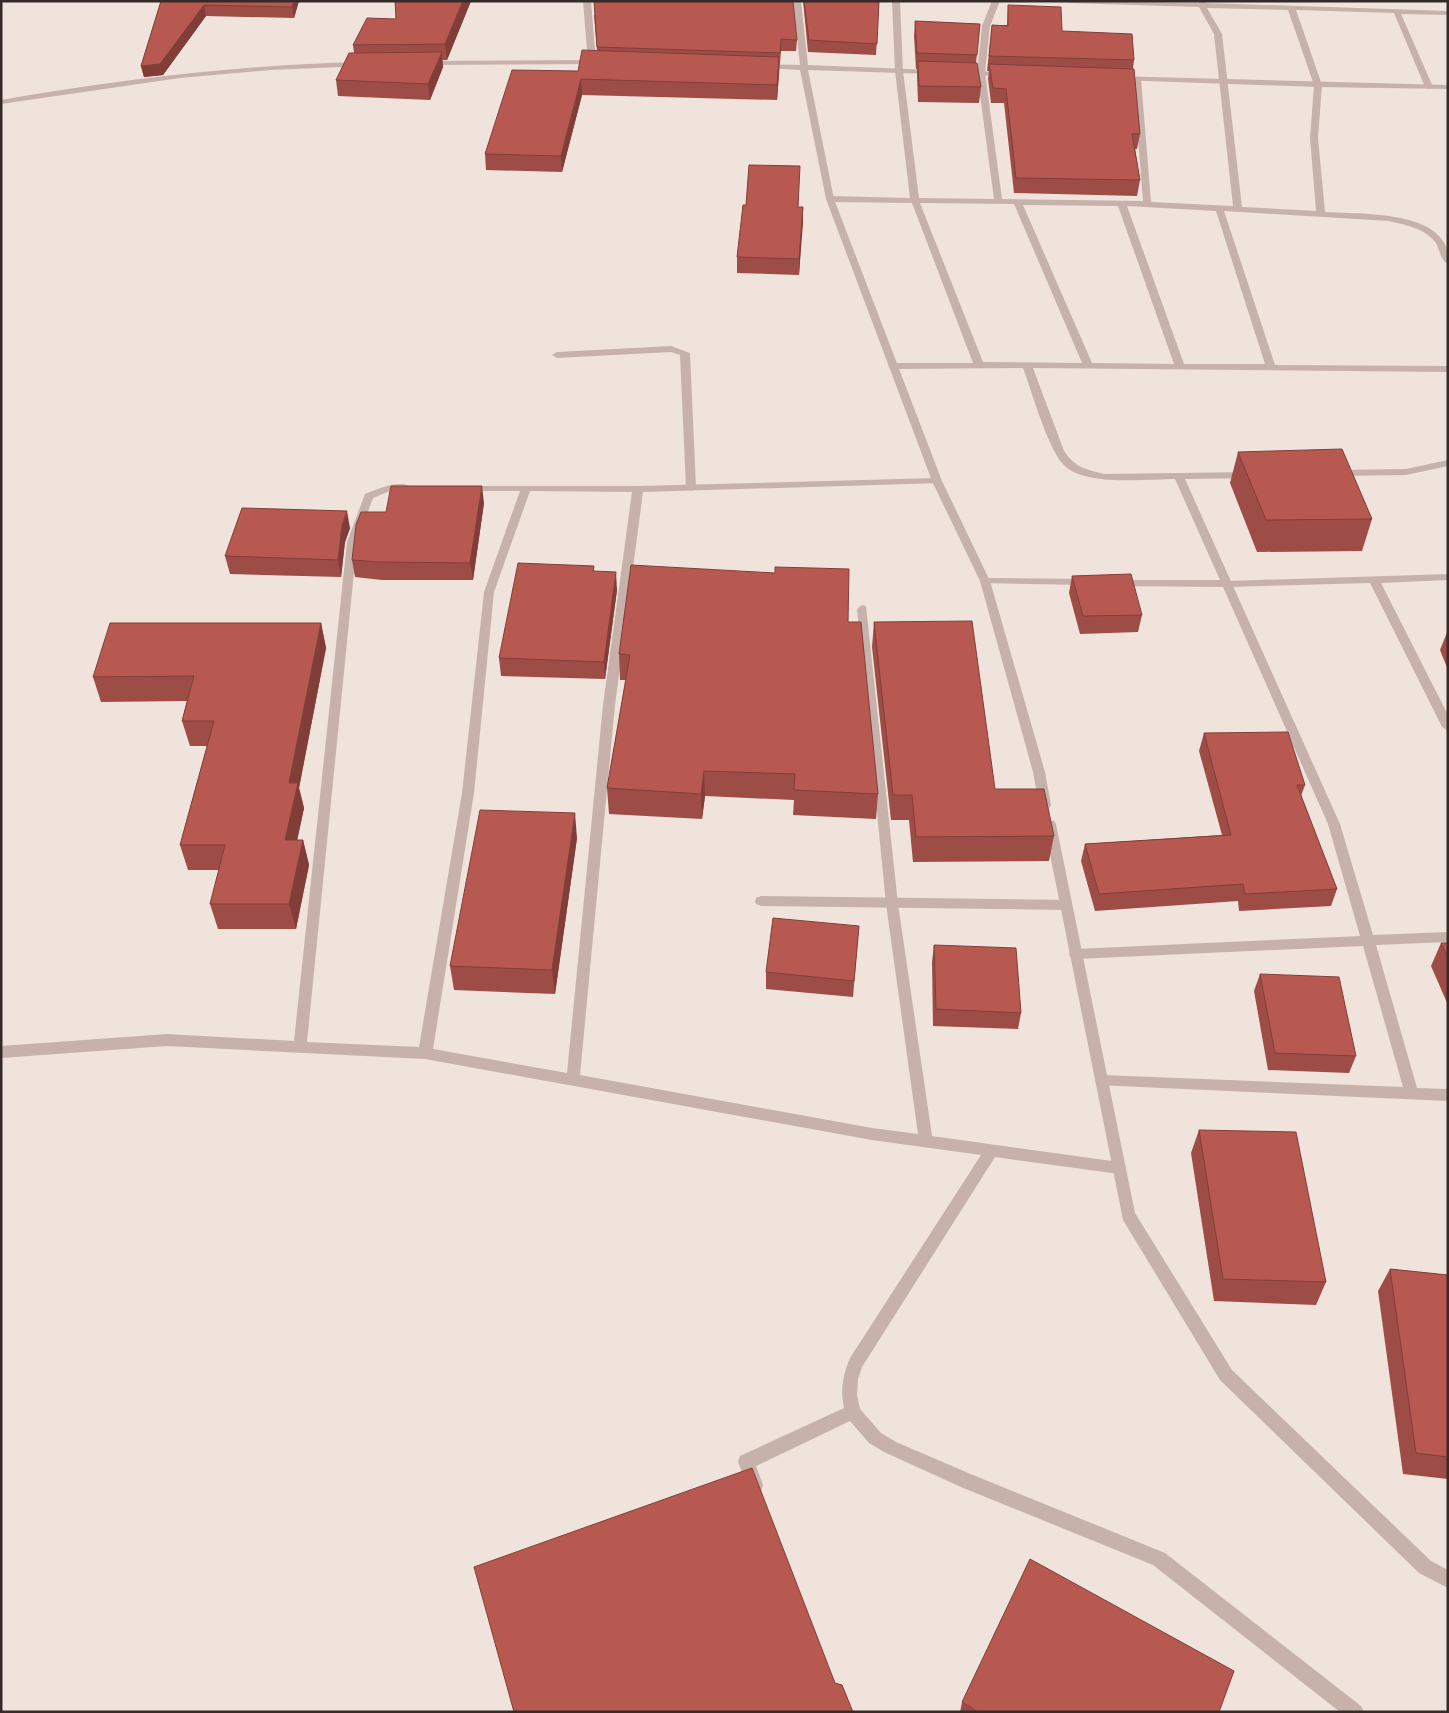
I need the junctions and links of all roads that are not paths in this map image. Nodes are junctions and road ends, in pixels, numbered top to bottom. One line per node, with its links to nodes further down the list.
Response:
1 (587, 1): 11 (street)
2 (797, 1): 16 (street)
3 (896, 1): 17 (street)
4 (996, 1): 20 (street)
5 (1069, 1): 6 (street)
6 (1087, 2): 7 (street)
7 (1203, 4): 8 (street); 24 (street)
8 (1291, 7): 9 (street); 25 (street)
9 (1397, 12): 10 (street); 26 (street)
10 (1448, 13)
11 (592, 62): 12 (street); 14 (street)
12 (602, 62)
13 (372, 64): 28 (street)
14 (422, 64)
15 (756, 66): 16 (street)
16 (804, 68): 17 (street); 29 (street)
17 (899, 71): 18 (street); 30 (street)
18 (944, 72)
19 (953, 72): 20 (street)
20 (981, 73): 21 (street); 31 (street)
21 (1010, 74)
22 (1107, 78): 23 (street)
23 (1136, 79): 24 (street); 34 (street)
24 (1225, 83): 25 (street); 36 (street)
25 (1318, 85): 26 (street); 37 (street)
26 (1429, 87): 27 (street)
27 (1448, 87)
28 (1, 102)
29 (830, 199): 30 (street); 43 (street)
30 (915, 200): 31 (street); 40 (street)
31 (998, 201): 32 (street)
32 (1017, 201): 33 (street); 42 (street)
33 (1122, 204): 34 (street); 44 (street)
34 (1147, 204): 35 (street)
35 (1219, 208): 36 (street); 45 (street)
36 (1238, 209): 37 (street)
37 (1321, 214): 38 (street)
38 (1448, 261)
39 (557, 355): 54 (street)
40 (979, 365): 41 (street); 43 (street)
41 (1027, 365): 42 (street); 50 (street)
42 (1088, 365): 44 (street)
43 (893, 366): 51 (street)
44 (1180, 366): 45 (street)
45 (1271, 368): 46 (street)
46 (1448, 369)
47 (1447, 464): 48 (street)
48 (1323, 474)
49 (1265, 475): 50 (street)
50 (1179, 476): 60 (street)
51 (937, 481): 54 (street); 59 (street)
52 (418, 488): 69 (street)
53 (457, 488): 55 (street)
54 (691, 488): 56 (street)
55 (526, 489): 56 (street); 71 (street)
56 (638, 489): 72 (street)
57 (1448, 577): 58 (street)
58 (1374, 580): 60 (street); 62 (street)
59 (985, 581): 60 (street); 65 (street)
60 (1228, 584): 67 (street)
61 (862, 609): 64 (street)
62 (1448, 727)
63 (761, 901): 64 (street)
64 (892, 904): 65 (street); 76 (street)
65 (1066, 905): 68 (street)
66 (1448, 937): 67 (street)
67 (1368, 941): 68 (street); 74 (street)
68 (1076, 954): 73 (street)
69 (300, 1047): 70 (street); 71 (street)
70 (1, 1052)
71 (425, 1053): 72 (street)
72 (573, 1078): 76 (street)
73 (1102, 1081): 74 (street); 78 (street)
74 (1412, 1094): 75 (street)
75 (1448, 1095)
76 (926, 1141): 77 (street)
77 (992, 1150): 78 (street); 79 (street)
78 (1119, 1168): 81 (street)
79 (854, 1412): 80 (street); 82 (street)
80 (760, 1499)
81 (1448, 1580)
82 (1355, 1712)

